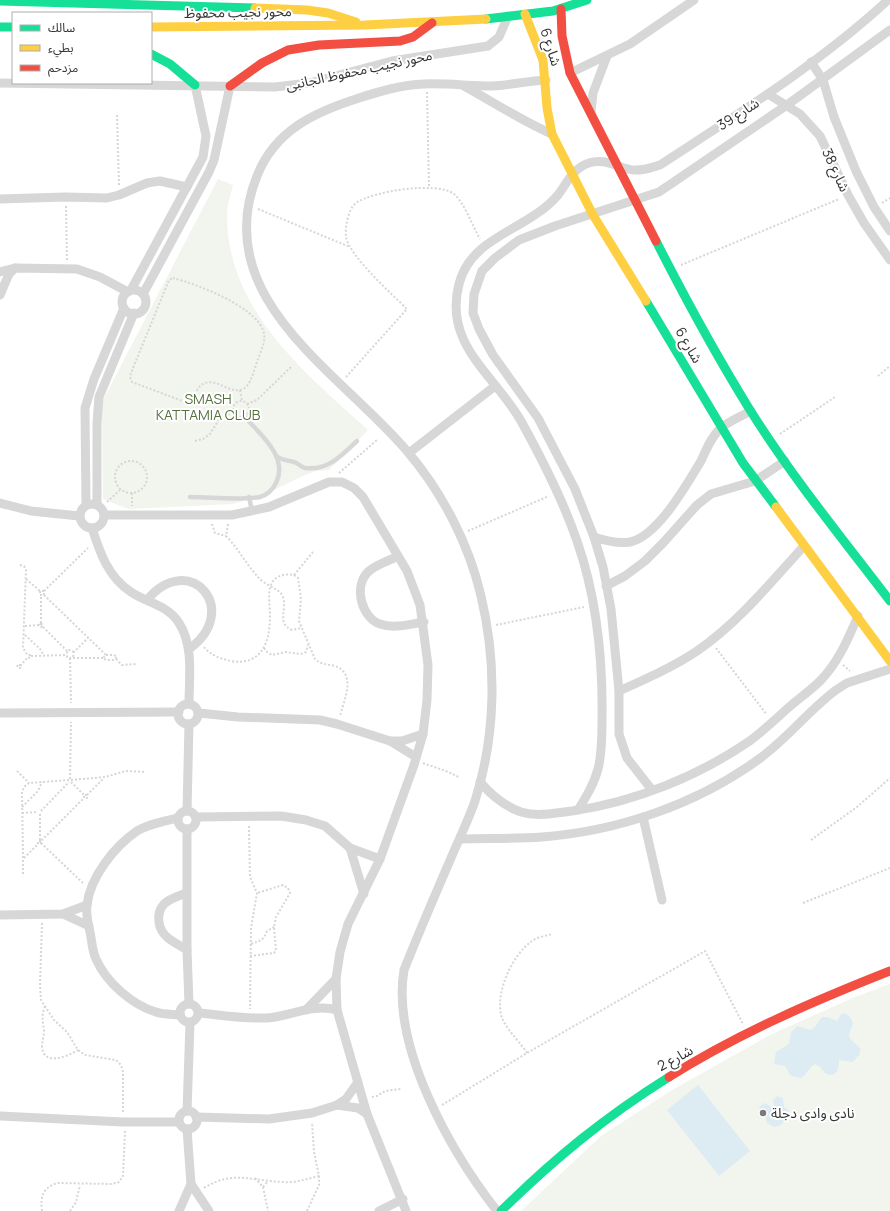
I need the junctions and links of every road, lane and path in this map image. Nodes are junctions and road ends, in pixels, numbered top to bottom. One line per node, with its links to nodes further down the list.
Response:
1 (587, 0): 5 (street, محور نجيب محفوظ)
2 (694, 0): 15 (street)
3 (888, 0): 16 (street, شارع 39)
4 (0, 1): 9 (street)
5 (561, 9): 6 (street, محور نجيب محفوظ); 17 (street, شارع 6)
6 (525, 14): 7 (street, محور نجيب محفوظ); 18 (street, شارع 6)
7 (508, 16): 8 (street, محور نجيب محفوظ); 26 (street, محور نجيب محفوظ الجانبى)
8 (432, 23): 9 (street, محور نجيب محفوظ); 26 (street)
9 (362, 25): 12 (street, محور نجيب محفوظ)
10 (0, 27): 11 (street)
11 (12, 27)
12 (152, 27)
13 (890, 30): 19 (street, شارع 39)
14 (152, 55): 24 (street)
15 (607, 56): 17 (street); 29 (street)
16 (811, 62): 19 (street, شارع 38); 27 (street, شارع 39)
17 (570, 73): 29 (street, شارع 6)
18 (546, 80): 25 (street); 31 (street, شارع 6)
19 (823, 80): 28 (street, شارع 39); 43 (street, شارع 38)
20 (0, 83): 21 (street, محور نجيب محفوظ الجانبى)
21 (12, 83)
22 (98, 84): 24 (street, محور نجيب محفوظ الجانبى)
23 (427, 84): 25 (street); 35 (path); 41 (street)
24 (195, 85): 26 (street, محور نجيب محفوظ الجانبى); 34 (street)
25 (463, 85): 31 (street)
26 (230, 86): 52 (street)
27 (768, 94): 28 (street, شارع 38); 32 (street, شارع 39)
28 (788, 105): 37 (street, شارع 38); 40 (street, شارع 39)
29 (591, 112): 32 (street, شارع 6)
30 (117, 115): 36 (path)
31 (552, 134): 33 (street, شارع 6)
32 (616, 164): 33 (street, شارع 39); 40 (street, شارع 6)
33 (572, 176): 42 (street, شارع 6); 44 (street, شارع 39)
34 (187, 187): 36 (street); 51 (street)
35 (429, 187): 44 (path); 45 (path)
36 (119, 195): 38 (street)
37 (848, 195): 46 (street, شارع 38); 49 (path)
38 (66, 197): 39 (street); 48 (path)
39 (0, 199)
40 (636, 200): 42 (street, شارع 39); 49 (street, شارع 6)
41 (248, 205): 45 (path); 59 (street)
42 (593, 215): 68 (street, شارع 6); 94 (street, شارع 39)
43 (890, 231)
44 (484, 246): 60 (street, شارع 39)
45 (350, 247): 59 (path)
46 (890, 260)
47 (15, 268): 48 (street); 50 (street); 53 (street)
48 (67, 268): 51 (street)
49 (670, 270): 65 (street, شارع 6)
50 (0, 272)
51 (129, 291): 52 (street); 54 (street)
52 (143, 294): 55 (street)
53 (0, 295)
54 (124, 308): 55 (street); 84 (street)
55 (134, 314): 85 (street)
56 (890, 366): 58 (path)
57 (291, 367): 64 (path)
58 (878, 376)
59 (340, 384): 73 (street)
60 (496, 386): 73 (street); 80 (street, شارع 39)
61 (240, 390): 61 (path); 63 (path)
62 (835, 397): 70 (path)
63 (242, 401)
64 (247, 404)
65 (751, 411): 68 (street); 70 (street, شارع 6)
66 (234, 412): 71 (path)
67 (244, 416): 74 (lane)
68 (721, 428): 76 (street, شارع 6); 94 (street)
69 (377, 440): 77 (path)
70 (771, 440): 75 (street, شارع 6)
71 (195, 441)
72 (357, 441): 74 (lane)
73 (409, 453): 92 (street)
74 (276, 456): 82 (lane)
75 (785, 461): 76 (street); 108 (street, شارع 6)
76 (755, 481): 96 (street, شارع 6); 102 (street)
77 (329, 482): 86 (street); 98 (street)
78 (121, 489): 79 (path); 79 (path); 85 (path)
79 (132, 493): 88 (path)
80 (557, 493): 92 (path); 109 (street, شارع 39)
81 (190, 497): 82 (lane)
82 (249, 497): 86 (lane)
83 (0, 503): 90 (street)
84 (86, 505): 85 (street); 90 (street)
85 (101, 509): 88 (street); 91 (street)
86 (252, 511): 89 (street)
87 (211, 514): 88 (street); 89 (street); 93 (path)
88 (132, 515)
89 (232, 515): 93 (path)
90 (80, 516): 91 (street)
91 (92, 528): 95 (street)
92 (459, 535): 114 (street)
93 (226, 536): 103 (path)
94 (594, 537): 102 (street, شارع 39)
95 (96, 540): 105 (path); 107 (street)
96 (804, 546): 110 (street, شارع 6); 119 (street)
97 (313, 552): 100 (path)
98 (398, 556): 111 (street); 111 (street)
99 (20, 565): 101 (path)
100 (294, 575): 103 (path); 115 (path)
101 (26, 578): 104 (path); 113 (path)
102 (606, 586): 138 (street, شارع 39)
103 (270, 587): 115 (path); 121 (path)
104 (40, 591): 105 (path); 106 (path)
105 (44, 591): 106 (path)
106 (42, 595): 112 (path); 117 (path)
107 (147, 600): 118 (street); 122 (street)
108 (890, 601)
109 (593, 605): 114 (path); 162 (street, شارع 39)
110 (858, 616): 131 (street); 133 (street, شارع 6)
111 (424, 622): 147 (street)
112 (40, 624): 113 (path); 123 (path)
113 (24, 626): 116 (path)
114 (487, 627): 157 (street)
115 (301, 628): 120 (path)
116 (24, 635): 127 (path); 128 (path)
117 (88, 638): 124 (path); 126 (path)
118 (200, 641): 121 (path); 122 (street)
119 (711, 641): 138 (street); 144 (path)
120 (308, 645): 121 (path); 146 (path)
121 (264, 648)
122 (189, 649): 139 (street)
123 (67, 652): 124 (path); 125 (path)
124 (74, 652): 129 (path)
125 (66, 655): 128 (path); 129 (path)
126 (106, 655): 130 (path); 132 (path)
127 (29, 656): 128 (path); 135 (path)
128 (44, 656)
129 (70, 658): 130 (path); 142 (path)
130 (103, 658): 132 (path)
131 (837, 658): 137 (path); 144 (street)
132 (116, 659): 134 (path)
133 (890, 661)
134 (136, 664)
135 (20, 665)
136 (890, 669): 137 (street)
137 (858, 679): 168 (street)
138 (619, 691): 159 (street, شارع 39)
139 (189, 704): 140 (street); 143 (street)
140 (178, 712): 142 (street); 145 (street)
141 (0, 713): 142 (street)
142 (71, 713): 155 (path)
143 (199, 714): 145 (street); 146 (street)
144 (772, 722): 159 (street)
145 (190, 724): 163 (street)
146 (337, 724): 148 (street)
147 (423, 734): 148 (street); 149 (street)
148 (390, 741): 149 (street)
149 (416, 758): 153 (path); 176 (street)
150 (17, 771): 158 (path)
151 (146, 772): 152 (path)
152 (105, 777): 155 (path); 160 (path)
153 (460, 778)
154 (890, 778): 172 (path)
155 (70, 781): 156 (path); 160 (path); 165 (path)
156 (42, 782): 158 (path); 161 (path)
157 (480, 782): 162 (street); 171 (street)
158 (28, 783): 161 (path)
159 (652, 790): 162 (street)
160 (85, 796): 173 (path)
161 (22, 807): 164 (path)
162 (578, 810)
163 (188, 811): 166 (street); 169 (street)
164 (22, 813): 165 (path); 175 (path)
165 (39, 813): 173 (path)
166 (196, 817): 167 (street); 170 (street)
167 (249, 817): 174 (street); 181 (path)
168 (643, 817): 171 (street); 183 (street)
169 (178, 818): 170 (street); 179 (street)
170 (187, 829): 180 (street)
171 (460, 839): 212 (street)
172 (811, 840)
173 (41, 841): 175 (path); 179 (path)
174 (350, 848): 176 (street); 182 (street)
175 (23, 859): 178 (path)
176 (380, 859): 182 (street)
177 (890, 868): 184 (path)
178 (23, 875)
179 (91, 891): 185 (street)
180 (186, 893): 193 (street); 193 (street)
181 (257, 893): 190 (path); 192 (path)
182 (364, 894): 196 (street)
183 (662, 900)
184 (803, 903)
185 (87, 905): 187 (street); 189 (street)
186 (42, 914): 187 (street); 188 (street); 198 (path)
187 (63, 914): 189 (street)
188 (0, 915)
189 (89, 926): 202 (street)
190 (274, 927): 192 (path); 194 (path)
191 (552, 934): 207 (path)
192 (251, 944): 194 (path)
193 (187, 950): 197 (street)
194 (250, 956): 203 (path)
195 (890, 971): 205 (street, شارع 2)
196 (336, 979): 199 (street); 200 (street)
197 (190, 1004): 201 (street); 202 (street)
198 (45, 1006): 206 (path); 206 (path)
199 (308, 1008): 200 (street); 203 (street)
200 (337, 1010): 208 (street)
201 (199, 1013): 203 (street); 204 (street)
202 (180, 1015): 204 (street)
203 (250, 1017)
204 (190, 1023): 213 (street)
205 (748, 1034): 207 (path); 238 (street, شارع 2)
206 (78, 1050): 218 (path)
207 (527, 1053): 212 (path)
208 (358, 1082): 210 (street); 211 (street)
209 (401, 1089): 210 (path)
210 (363, 1098): 215 (street)
211 (337, 1105): 214 (street); 215 (street)
212 (434, 1109): 237 (street)
213 (187, 1111): 217 (street); 219 (street)
214 (312, 1113): 217 (street); 221 (path)
215 (367, 1114): 228 (street)
216 (0, 1116): 218 (street)
217 (196, 1117): 220 (street)
218 (124, 1122): 219 (street); 225 (path)
219 (179, 1122): 220 (street)
220 (187, 1129): 224 (street)
221 (319, 1176): 223 (path); 234 (path)
222 (255, 1178): 223 (path); 226 (path); 227 (path)
223 (270, 1180): 226 (path)
224 (191, 1184): 227 (street); 231 (street)
225 (80, 1185): 229 (path); 230 (path)
226 (263, 1187): 233 (path)
227 (198, 1192): 232 (street)
228 (403, 1199): 235 (street); 236 (street)
229 (42, 1211)
230 (70, 1211)
231 (179, 1211)
232 (209, 1211)
233 (268, 1211)
234 (307, 1211)
235 (379, 1211)
236 (406, 1211)
237 (497, 1211)
238 (501, 1211)

